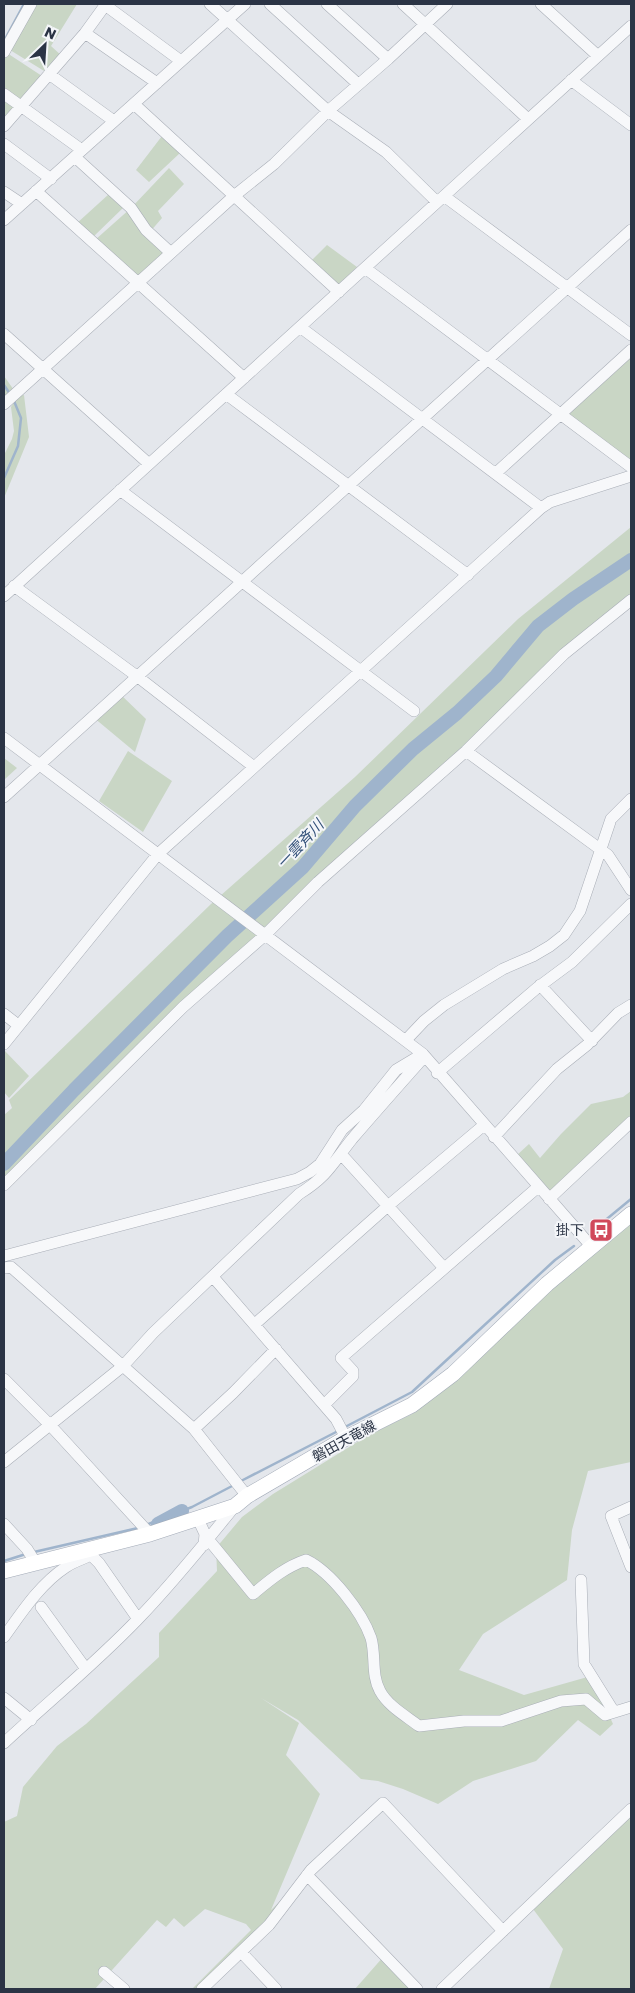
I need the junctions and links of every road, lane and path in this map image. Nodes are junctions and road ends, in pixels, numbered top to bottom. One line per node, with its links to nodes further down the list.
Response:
1 (31, 4): 14 (street)
2 (105, 4): 13 (street); 17 (street)
3 (210, 4): 10 (street)
4 (245, 4): 10 (street)
5 (270, 4): 21 (street)
6 (327, 4): 16 (street)
7 (403, 4): 11 (street)
8 (447, 4): 11 (street)
9 (540, 4): 15 (street)
10 (228, 19): 17 (street); 25 (street)
11 (425, 24): 16 (street); 26 (street)
12 (631, 26): 15 (street)
13 (85, 33): 18 (street); 20 (street)
14 (4, 52)
15 (598, 56): 19 (street)
16 (388, 59): 21 (street)
17 (181, 61): 20 (street)
18 (49, 74): 24 (street); 27 (street)
19 (571, 80): 26 (street); 28 (street)
20 (157, 83): 23 (street)
21 (358, 84): 25 (street)
22 (4, 94): 24 (street)
23 (134, 104): 27 (street); 35 (street)
24 (22, 106): 29 (street); 31 (street)
25 (328, 111): 35 (street); 36 (street)
26 (528, 119): 36 (street)
27 (114, 121): 31 (street)
28 (631, 125)
29 (4, 126)
30 (4, 144): 32 (street)
31 (79, 154): 32 (street); 40 (street)
32 (51, 179): 33 (street)
33 (36, 191): 37 (street); 42 (street)
34 (4, 192): 37 (street)
35 (234, 196): 40 (street); 44 (street)
36 (440, 199): 41 (street); 43 (street)
37 (22, 204): 38 (street)
38 (4, 220)
39 (631, 230): 43 (street)
40 (171, 253): 42 (street)
41 (364, 268): 44 (street); 49 (street)
42 (138, 283): 50 (street); 51 (street)
43 (568, 288): 47 (street); 49 (street)
44 (339, 292): 45 (street)
45 (300, 327): 51 (street); 55 (street)
46 (4, 334): 50 (street)
47 (631, 335)
48 (631, 350): 54 (street)
49 (487, 359): 54 (street); 55 (street)
50 (43, 369): 53 (street); 56 (street)
51 (244, 378): 52 (street)
52 (226, 394): 56 (street); 60 (street)
53 (4, 404)
54 (560, 414): 57 (street); 58 (street)
55 (424, 418): 58 (street); 60 (street)
56 (148, 463): 61 (street)
57 (631, 468)
58 (496, 474): 62 (street)
59 (631, 476): 62 (street)
60 (348, 486): 63 (street); 64 (street)
61 (120, 490): 64 (street); 65 (street)
62 (541, 508): 63 (street)
63 (468, 575): 67 (street)
64 (242, 581): 67 (street); 68 (street)
65 (9, 587): 68 (street)
66 (631, 600): 71 (street)
67 (361, 670): 69 (street); 73 (street)
68 (138, 677): 72 (street); 73 (street)
69 (414, 711)
70 (4, 738): 72 (street)
71 (466, 751): 76 (street); 80 (street)
72 (39, 765): 74 (street); 77 (street)
73 (254, 767): 77 (street)
74 (4, 797)
75 (631, 799): 76 (street)
76 (601, 850): 78 (street); 85 (street)
77 (158, 854): 80 (street); 84 (street)
78 (631, 890)
79 (631, 904): 81 (street)
80 (265, 935): 85 (street); 94 (street)
81 (540, 985): 86 (street); 89 (street)
82 (631, 1005): 86 (street)
83 (4, 1014): 84 (street)
84 (18, 1025): 87 (street)
85 (406, 1040): 88 (street)
86 (592, 1041): 92 (street)
87 (4, 1044)
88 (423, 1056): 89 (street); 93 (street); 100 (street)
89 (437, 1073): 91 (street)
90 (631, 1122): 96 (street)
91 (484, 1125): 92 (street); 97 (street)
92 (494, 1137): 95 (street)
93 (341, 1154): 97 (street); 103 (street)
94 (4, 1185)
95 (538, 1187): 96 (street); 102 (street)
96 (549, 1199): 99 (street)
97 (389, 1205): 102 (street); 104 (street)
98 (631, 1214): 99 (main road, 磐田天竜線)
99 (590, 1246): 111 (main road, 磐田天竜線)
100 (4, 1256)
101 (7, 1267): 106 (street)
102 (444, 1268): 108 (street)
103 (213, 1277): 104 (street); 106 (street)
104 (255, 1324): 105 (street)
105 (276, 1349): 108 (street); 110 (street)
106 (123, 1366): 109 (street); 110 (street)
107 (4, 1379): 109 (street)
108 (324, 1405): 111 (street)
109 (50, 1425): 112 (street); 118 (street)
110 (194, 1429): 113 (street)
111 (346, 1438): 113 (main road, 磐田天竜線)
112 (4, 1462)
113 (247, 1496): 114 (main road, 磐田天竜線)
114 (235, 1506): 116 (main road, 磐田天竜線); 119 (street)
115 (631, 1506): 122 (street)
116 (198, 1519): 118 (main road, 磐田天竜線); 119 (street)
117 (4, 1524): 121 (street)
118 (150, 1534): 120 (main road, 磐田天竜線)
119 (206, 1542): 126 (street); 131 (street)
120 (89, 1552): 121 (main road, 磐田天竜線); 126 (street); 127 (street)
121 (36, 1562): 123 (main road, 磐田天竜線)
122 (631, 1567)
123 (4, 1571)
124 (581, 1580): 131 (street)
125 (41, 1607): 128 (street)
126 (138, 1619): 128 (street)
127 (4, 1636)
128 (86, 1669): 132 (street)
129 (4, 1698): 132 (street)
130 (631, 1707): 131 (street)
131 (614, 1712)
132 (31, 1720): 133 (street)
133 (4, 1743)
134 (631, 1809): 136 (street)
135 (307, 1875): 136 (street); 137 (street); 142 (street)
136 (503, 1931): 143 (street)
137 (241, 1952): 140 (street); 141 (street)
138 (104, 1972): 139 (street)
139 (124, 1989)
140 (202, 1989)
141 (276, 1989)
142 (417, 1989)
143 (442, 1989)

